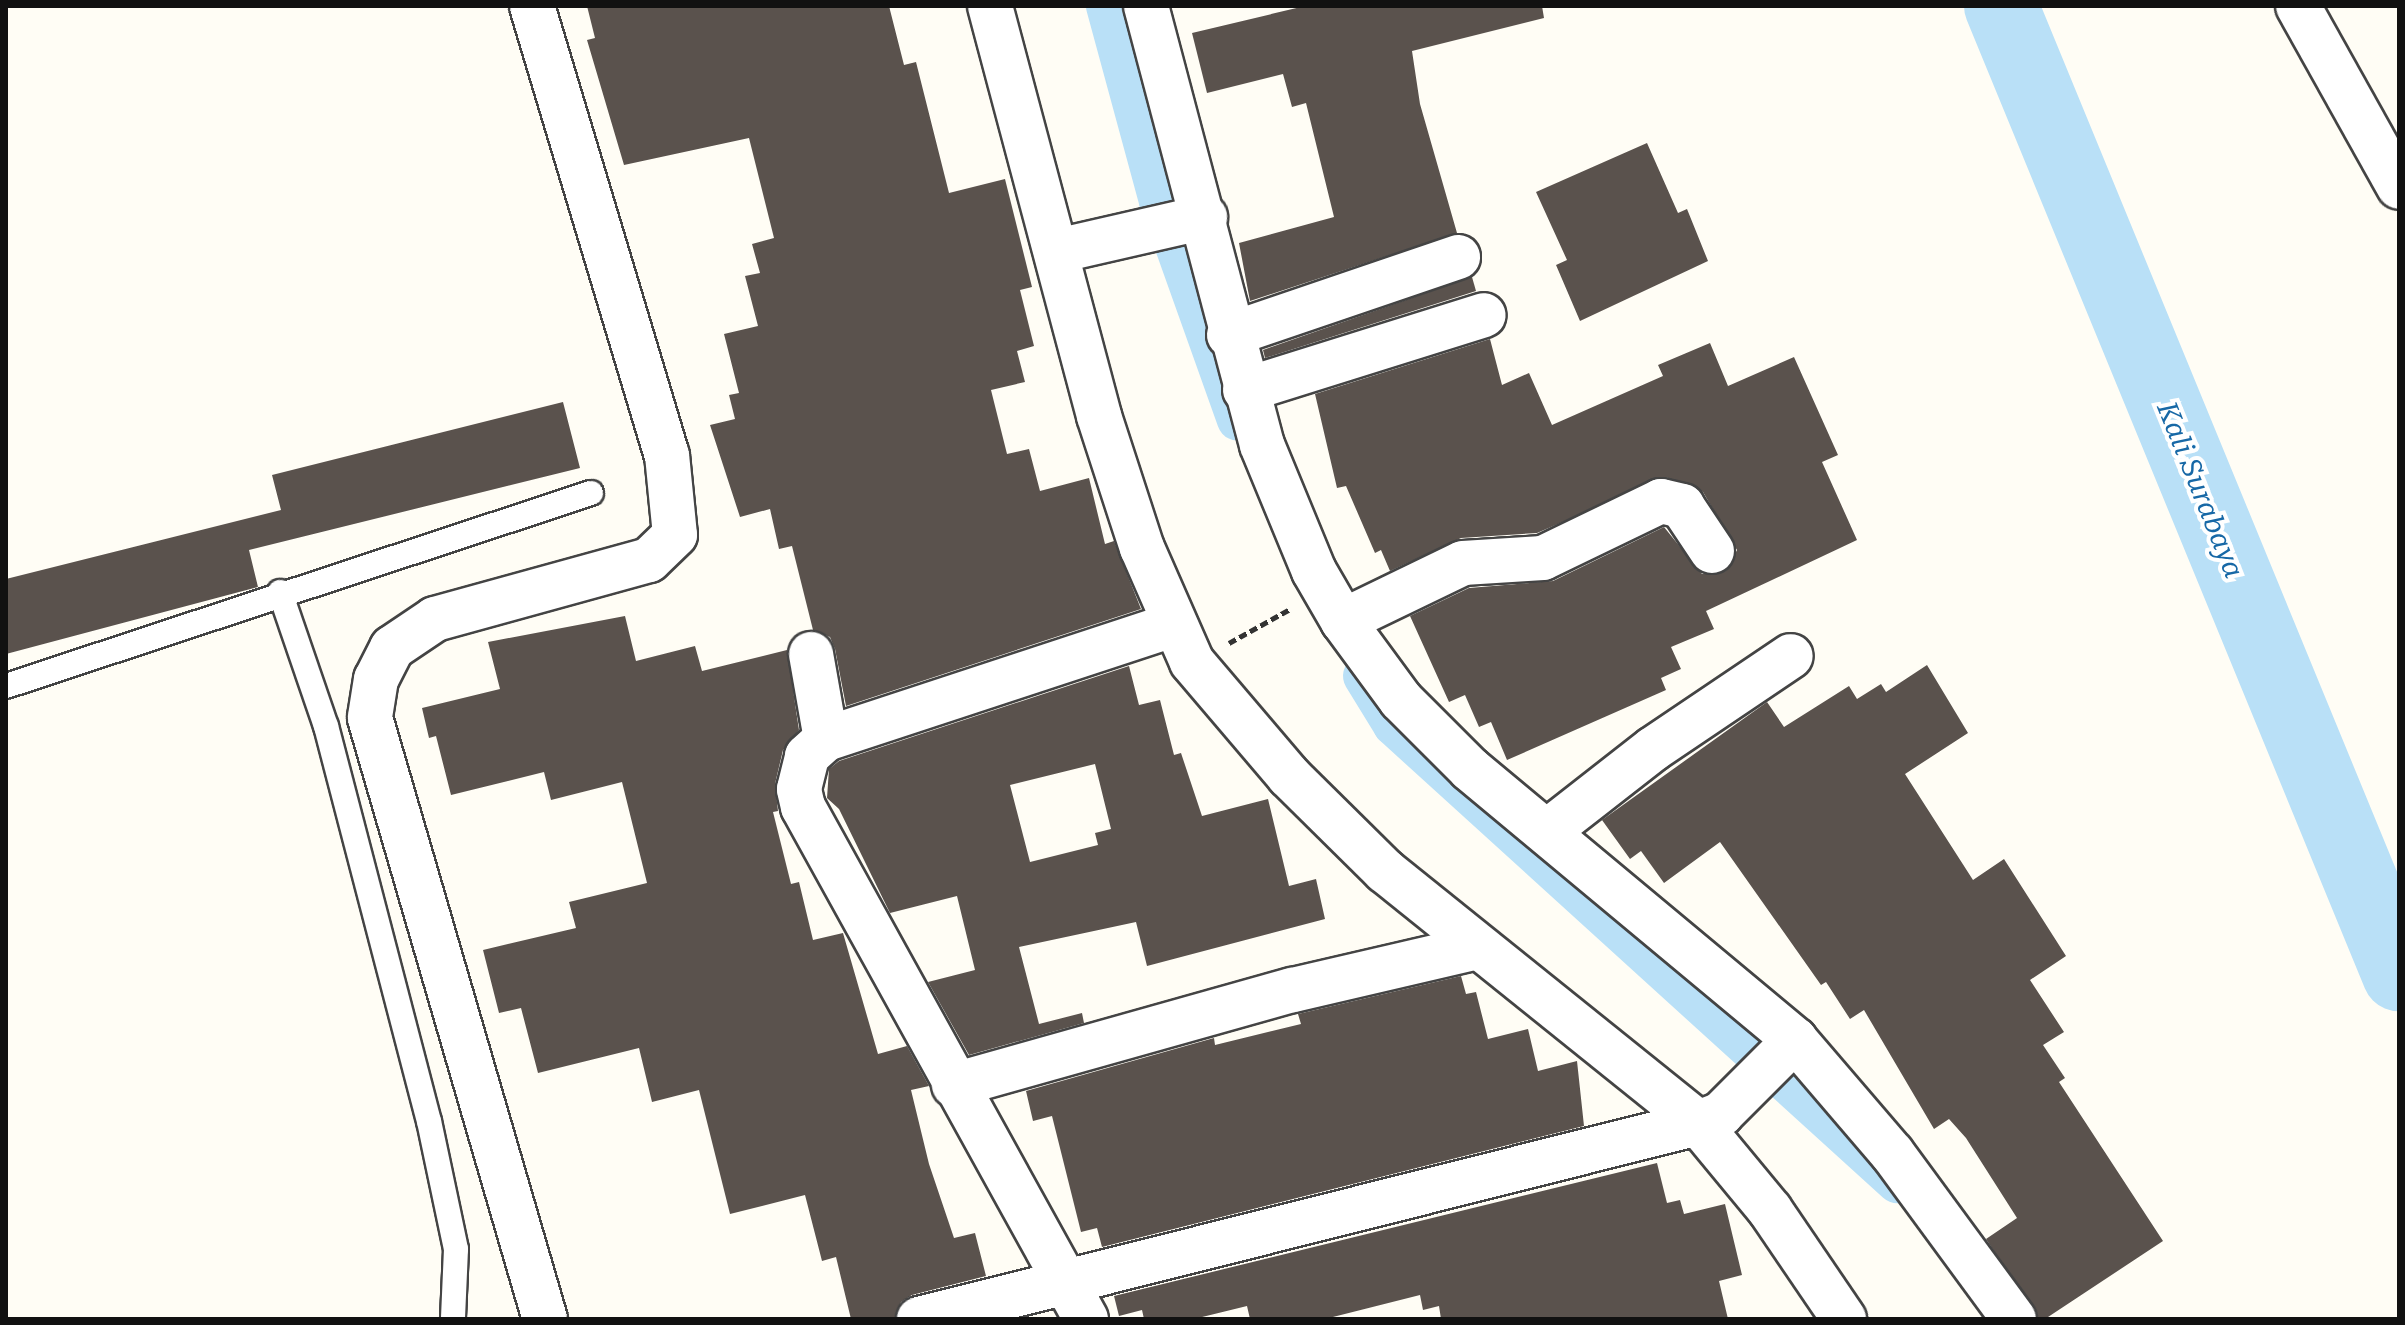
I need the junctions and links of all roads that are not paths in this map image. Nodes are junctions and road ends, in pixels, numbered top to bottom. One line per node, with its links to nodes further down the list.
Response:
1 (532, 6): 28 (street)
2 (990, 6): 7 (street)
3 (1146, 6): 6 (street)
4 (2298, 6): 5 (street)
5 (2399, 187)
6 (1197, 219): 7 (street); 10 (street)
7 (1076, 246): 16 (street)
8 (1458, 257): 10 (street)
9 (1484, 315): 11 (street)
10 (1229, 335): 11 (street)
11 (1245, 390): 15 (street)
12 (591, 493): 14 (lane)
13 (1712, 551): 15 (street)
14 (280, 592): 19 (lane); 27 (lane)
15 (1343, 621): 21 (street)
16 (1172, 625): 20 (street); 22 (street)
17 (811, 654): 20 (street)
18 (1791, 656): 21 (street)
19 (6, 686)
20 (826, 739): 24 (street)
21 (1548, 831): 23 (street)
22 (1473, 948): 24 (street); 25 (street)
23 (1790, 1045): 25 (street); 31 (street)
24 (954, 1085): 26 (street)
25 (1709, 1118): 26 (street); 30 (street)
26 (1078, 1300): 29 (street)
27 (453, 1319)
28 (545, 1319)
29 (919, 1319)
30 (1844, 1319)
31 (2014, 1319)

